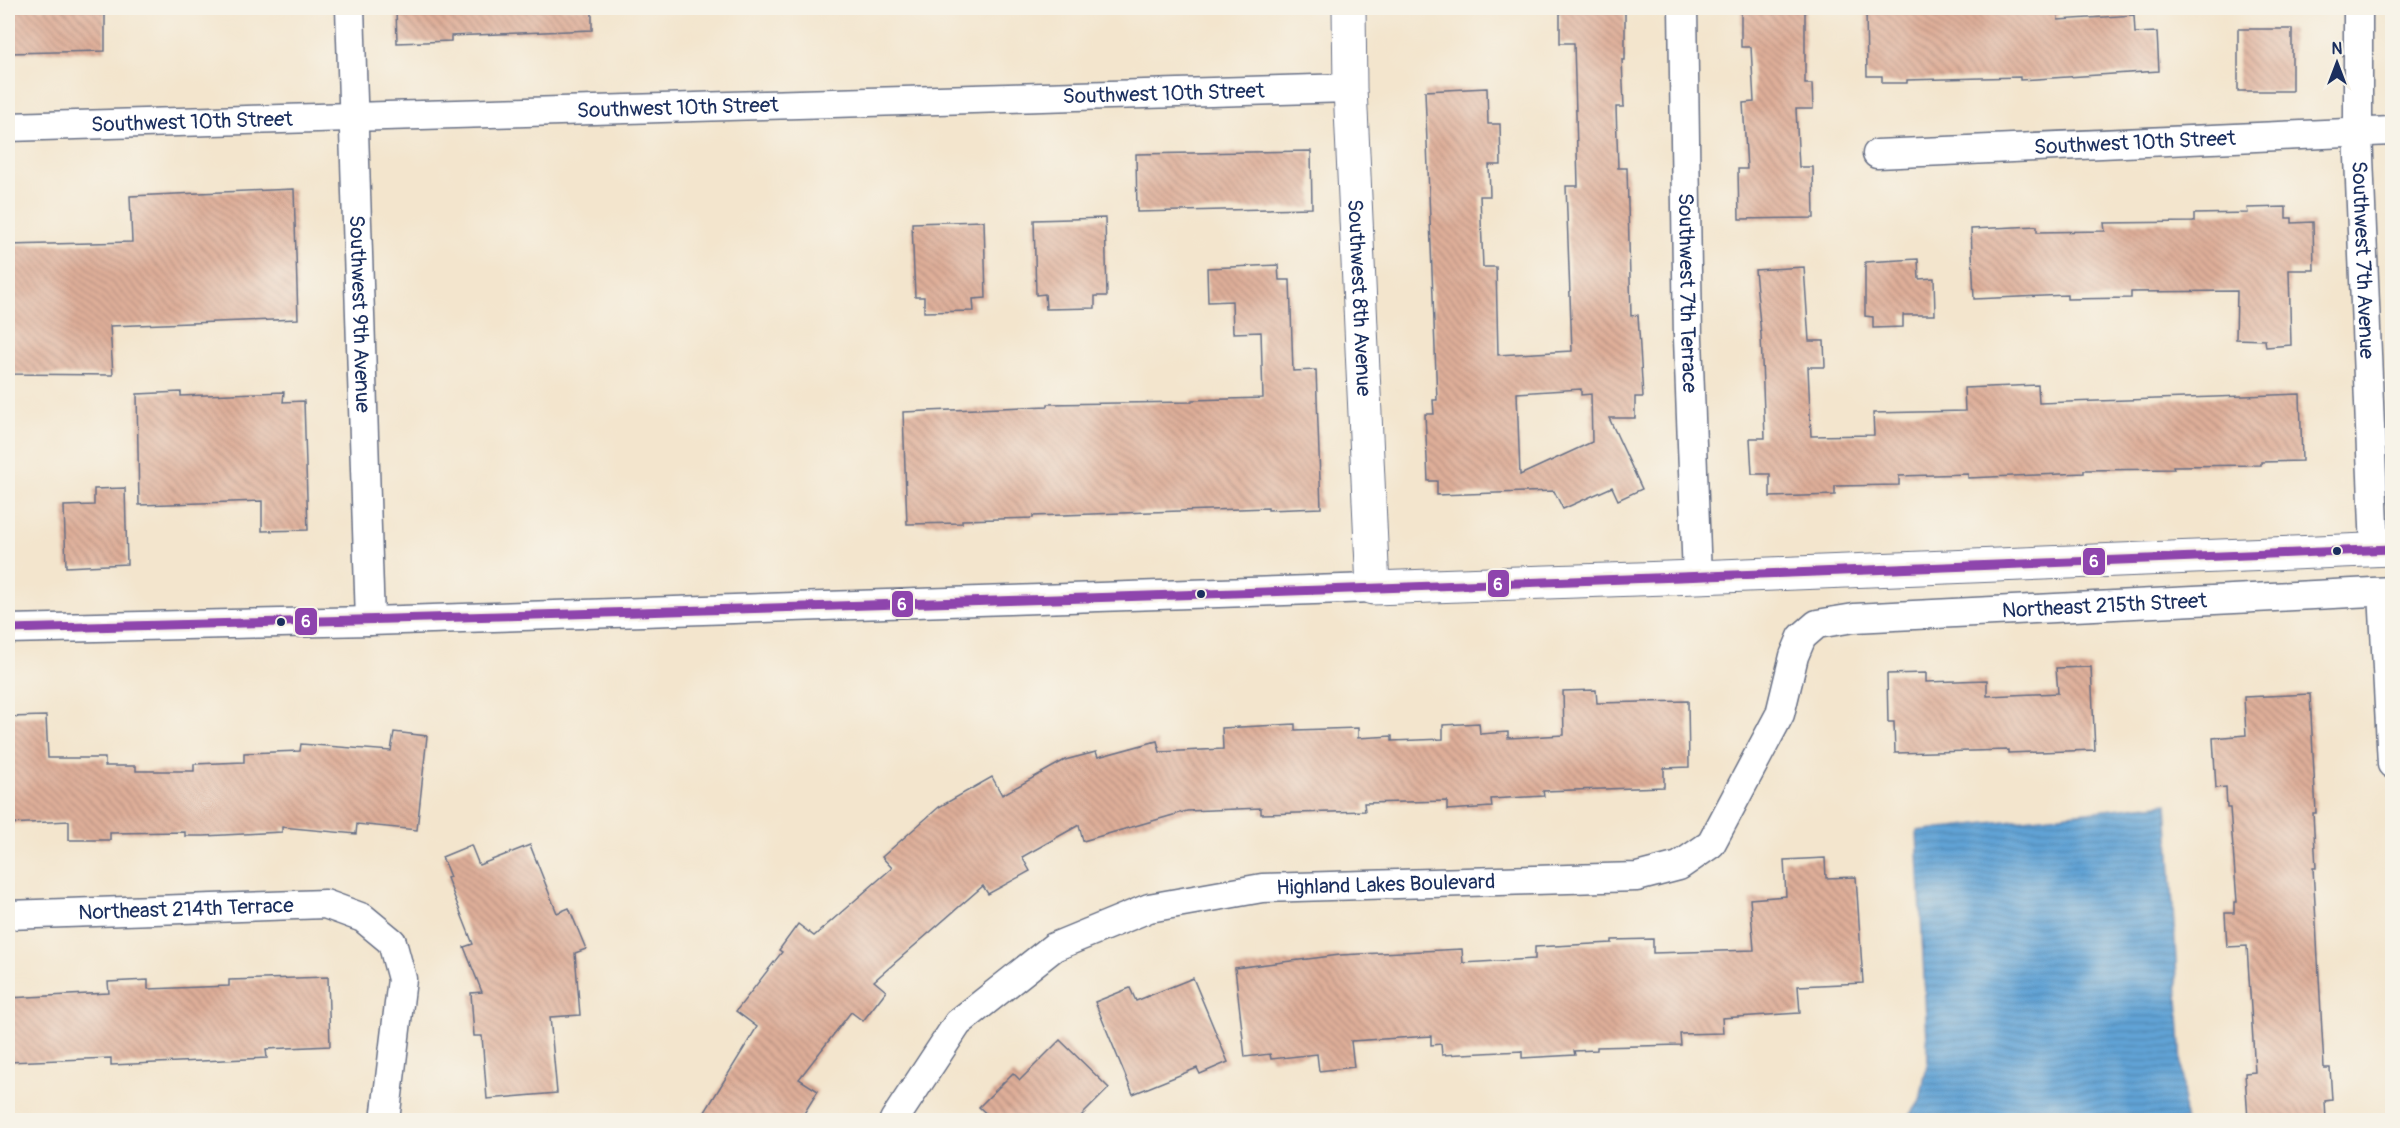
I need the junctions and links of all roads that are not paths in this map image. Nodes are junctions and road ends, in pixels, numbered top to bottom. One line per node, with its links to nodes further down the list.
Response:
1 (350, 8): 6 (street, Southwest 9th Avenue)
2 (1349, 8): 5 (street, Southwest 8th Avenue)
3 (1683, 8): 12 (street, Southwest 7th Terrace)
4 (2358, 8): 9 (street, Southwest 7th Avenue)
5 (1350, 88): 6 (street, Southwest 10th Street); 13 (street, Southwest 8th Avenue)
6 (354, 117): 7 (street, Southwest 10th Street); 15 (street, Southwest 9th Avenue)
7 (8, 127)
8 (2392, 131): 9 (street, Southwest 10th Street)
9 (2358, 132): 10 (street, Southwest 10th Street); 11 (street, Southwest 7th Avenue)
10 (1877, 154)
11 (2384, 549): 12 (street)
12 (1697, 577): 13 (street)
13 (1373, 588): 15 (street)
14 (2388, 592): 16 (street, Northeast 215th Street); 18 (street)
15 (370, 621): 17 (street)
16 (1817, 624): 21 (street, Highland Lakes Boulevard)
17 (8, 629)
18 (2392, 764)
19 (8, 915): 20 (street, Northeast 214th Terrace)
20 (385, 1120)
21 (894, 1120)

